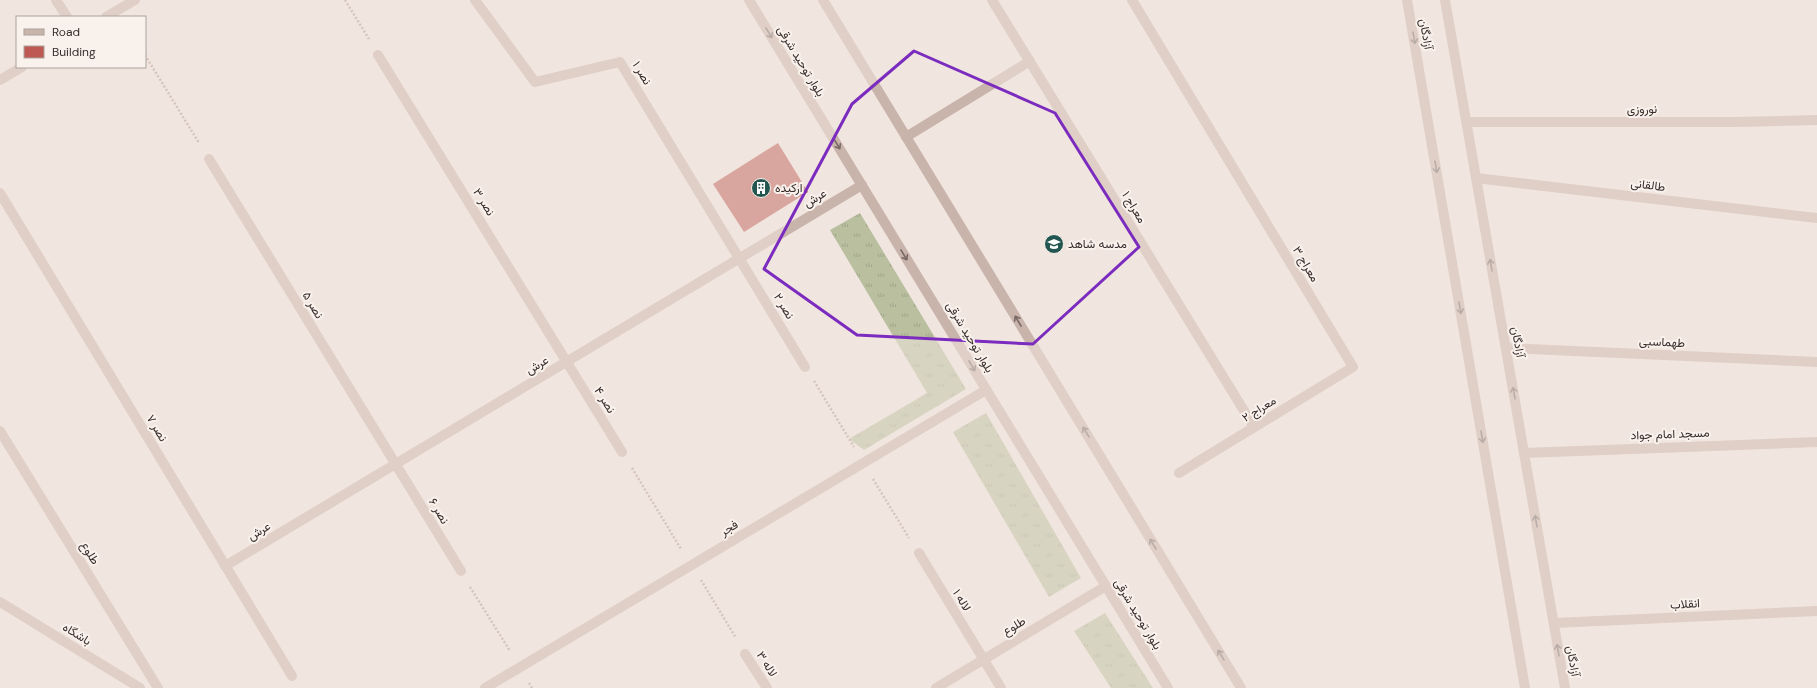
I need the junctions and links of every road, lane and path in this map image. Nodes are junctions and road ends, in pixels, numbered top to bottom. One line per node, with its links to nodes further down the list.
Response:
1 (56, 0): 11 (street)
2 (135, 0): 12 (street)
3 (345, 0): 13 (path)
4 (475, 0): 26 (street, نصر ۱)
5 (749, 0): 23 (street, بلوار توحید شرقی, one-way to 23)
6 (823, 0): 20 (street)
7 (992, 0): 15 (street, معراج ۱)
8 (1132, 0): 30 (street, معراج ۳)
9 (1407, 0): 59 (street, آزادگان, one-way to 59)
10 (1445, 0): 19 (street, آزادگان)
11 (66, 16)
12 (108, 16)
13 (378, 55): 28 (street, نصر ۳)
14 (146, 57): 21 (path)
15 (1030, 61): 20 (street); 33 (street, معراج ۱)
16 (20, 68): 17 (street)
17 (0, 80)
18 (1817, 120): 19 (street, نوروزی)
19 (1467, 122): 22 (street, آزادگان)
20 (906, 137): 58 (street, one-way to 20)
21 (209, 159): 38 (street, نصر ۵)
22 (1476, 178): 25 (street, طالقانی); 27 (street, آزادگان, one-way to 22)
23 (862, 185): 26 (street, عرش); 32 (street, بلوار توحید شرقی, one-way to 32)
24 (0, 193): 40 (street, نصر ۷)
25 (1817, 218)
26 (740, 259): 28 (street, عرش); 31 (street, نصر ۲)
27 (1506, 348): 29 (street, طهماسبی); 37 (street, آزادگان, one-way to 27)
28 (566, 362): 36 (street, نصر ۴); 38 (street, عرش)
29 (1817, 362)
30 (1353, 366): 33 (street); 33 (street, معراج ۲)
31 (805, 367)
32 (986, 390): 42 (street, بلوار توحید شرقی); 48 (street, فجر)
33 (1254, 427)
34 (0, 431): 51 (street, طلوع)
35 (1817, 442): 37 (street, مسجد امام جواد)
36 (622, 452)
37 (1524, 453): 45 (street, آزادگان, one-way to 37)
38 (395, 464): 40 (street, عرش); 41 (street, نصر ۶)
39 (919, 554): 47 (street, لاله ۱)
40 (225, 566): 49 (street, نصر ۷)
41 (461, 571): 48 (path)
42 (1106, 586): 47 (street, طلوع); 57 (street, بلوار توحید شرقی)
43 (0, 602): 50 (street, باشگاه)
44 (1817, 611): 45 (street, انقلاب)
45 (1554, 623): 60 (street, آزادگان, one-way to 45)
46 (745, 654): 54 (street, لاله ۳)
47 (983, 660): 55 (street, طلوع); 56 (street, لاله ۱)
48 (520, 667): 52 (street, فجر); 53 (path)
49 (292, 676)
50 (140, 688)
51 (158, 688)
52 (485, 688)
53 (532, 688)
54 (767, 688)
55 (936, 688)
56 (1001, 688)
57 (1168, 688)
58 (1241, 688)
59 (1525, 688)
60 (1565, 688)

